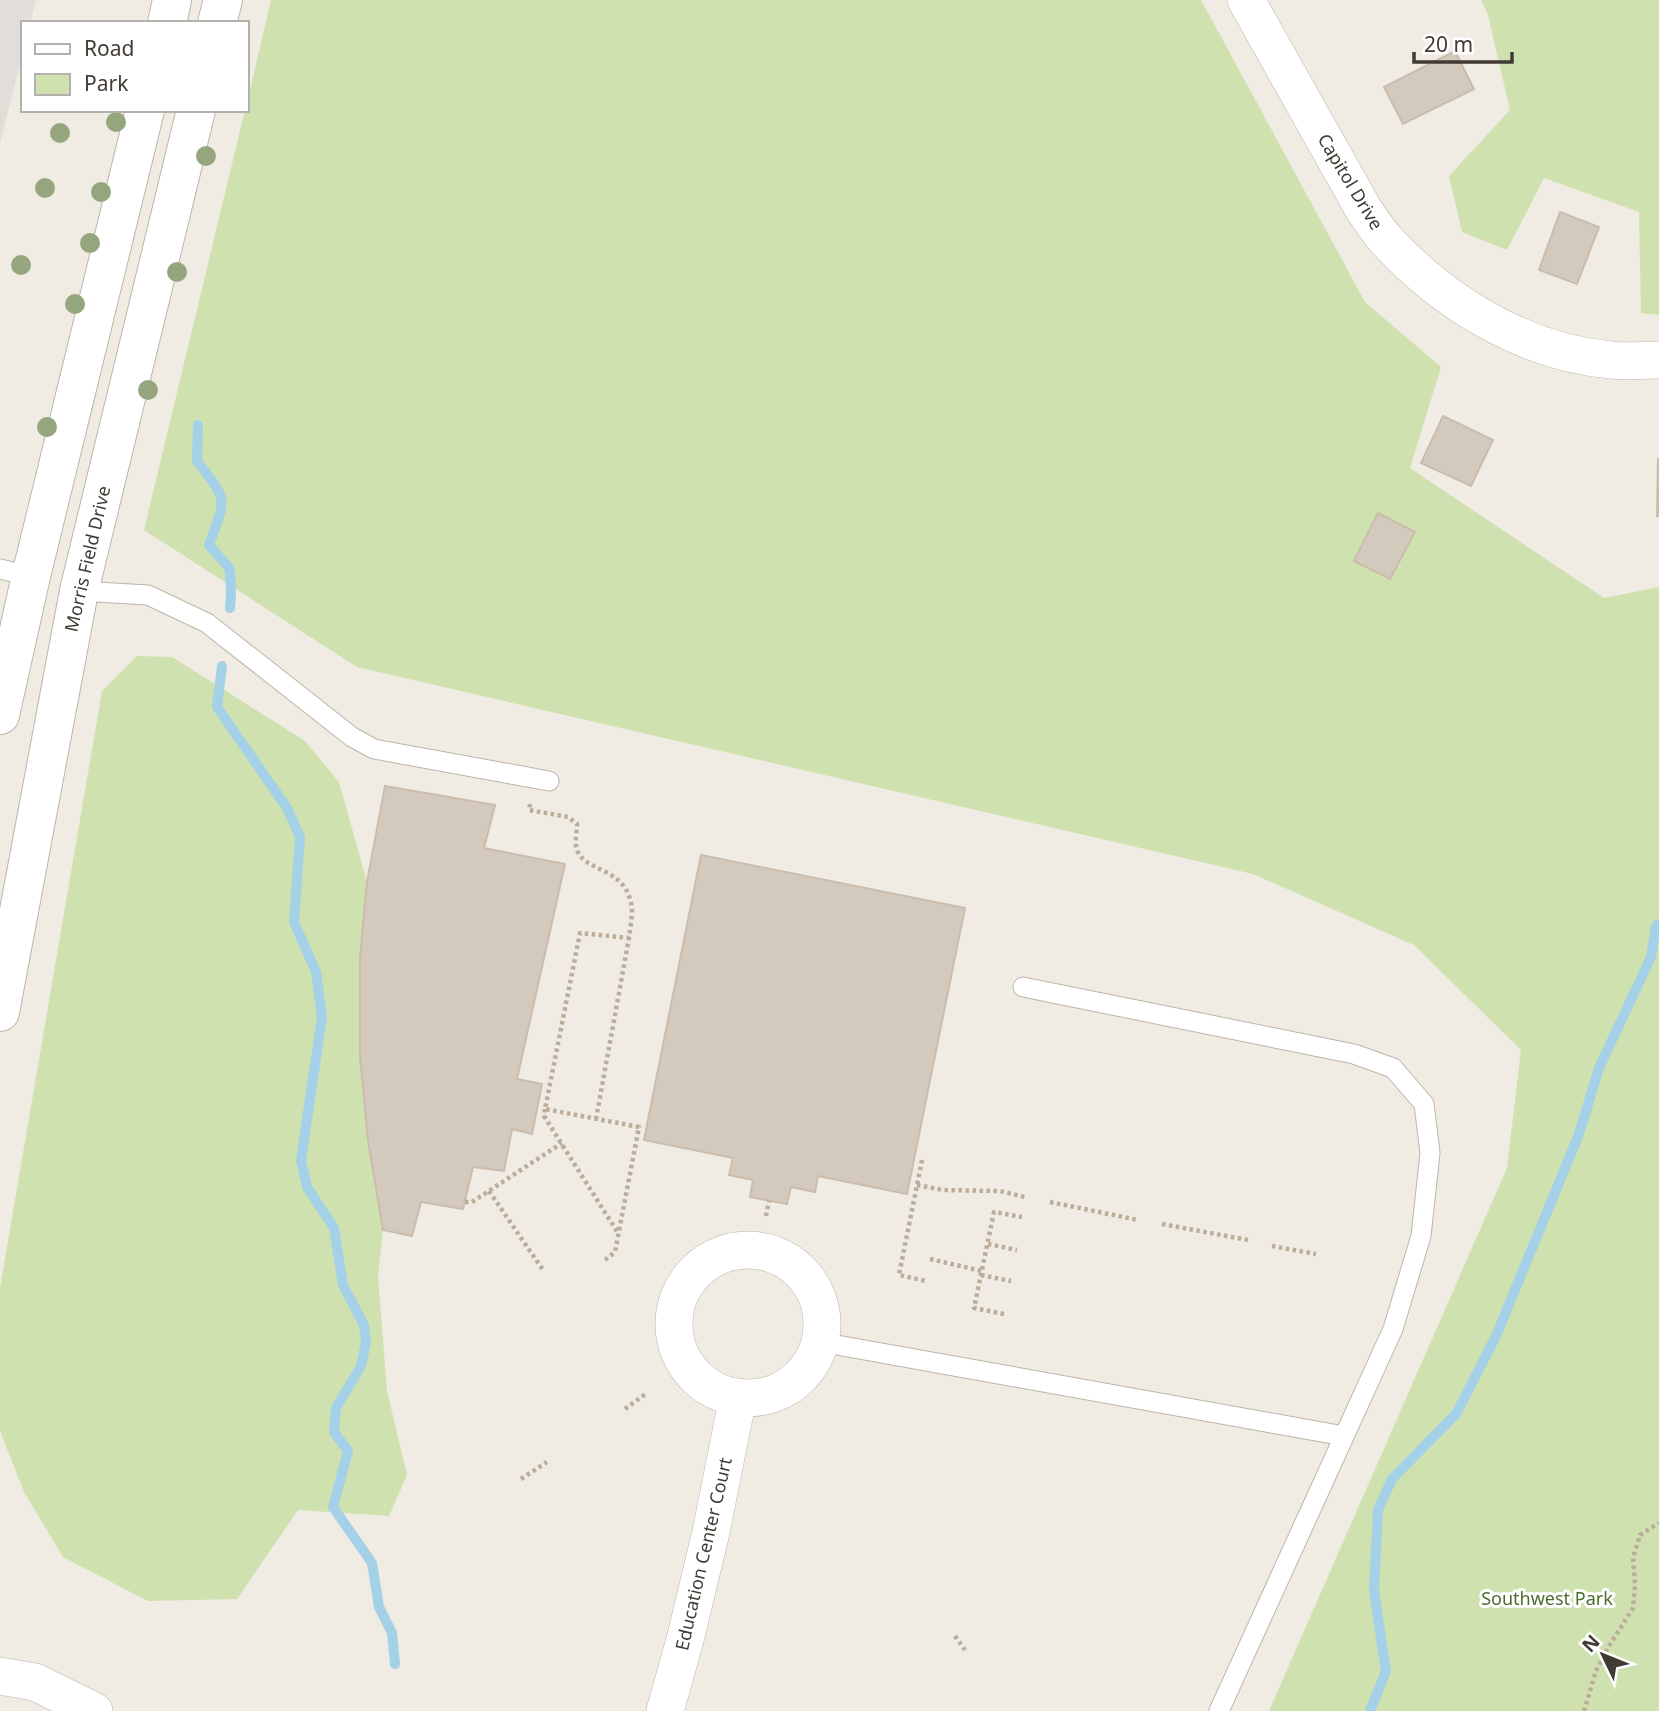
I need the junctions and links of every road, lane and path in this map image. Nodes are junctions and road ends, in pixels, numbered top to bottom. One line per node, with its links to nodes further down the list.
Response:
1 (172, 0): 4 (street)
2 (223, 0): 5 (street)
3 (1246, 0): 8 (street, Capitol Drive)
4 (167, 21)
5 (218, 21)
6 (144, 112): 9 (street)
7 (196, 112): 10 (street, Morris Field Drive)
8 (1659, 360)
9 (15, 573): 10 (street); 11 (street)
10 (79, 591): 12 (lane); 16 (street, Morris Field Drive)
11 (0, 715)
12 (549, 781)
13 (529, 810): 14 (path)
14 (629, 938): 17 (path); 18 (path)
15 (1023, 987): 48 (lane)
16 (0, 1012)
17 (545, 1109): 18 (path); 19 (path)
18 (596, 1119): 31 (path)
19 (562, 1143): 22 (path); 31 (path)
20 (922, 1160): 21 (path)
21 (917, 1185): 23 (path); 42 (path)
22 (489, 1191): 25 (path); 39 (path)
23 (1026, 1197)
24 (769, 1201): 27 (path)
25 (465, 1202)
26 (1050, 1202): 29 (path)
27 (765, 1216)
28 (1022, 1217): 33 (path)
29 (1138, 1220)
30 (1162, 1224): 32 (path)
31 (618, 1234): 38 (path)
32 (1248, 1240)
33 (988, 1244): 35 (path); 40 (path)
34 (1272, 1246): 36 (path)
35 (1017, 1250)
36 (1316, 1254)
37 (930, 1259): 40 (path)
38 (605, 1260)
39 (543, 1270)
40 (981, 1273): 41 (path); 43 (path)
41 (1011, 1280)
42 (926, 1281)
43 (1004, 1314)
44 (820, 1342): 46 (street); 46 (street); 48 (lane)
45 (647, 1393): 47 (path)
46 (738, 1397): 56 (street, Education Center Court)
47 (625, 1409)
48 (1344, 1436): 57 (lane)
49 (547, 1462): 50 (path)
50 (521, 1479)
51 (1659, 1523): 58 (path)
52 (955, 1636): 53 (path)
53 (965, 1650)
54 (0, 1676): 55 (street)
55 (94, 1711)
56 (665, 1711)
57 (1219, 1711)
58 (1584, 1711)

